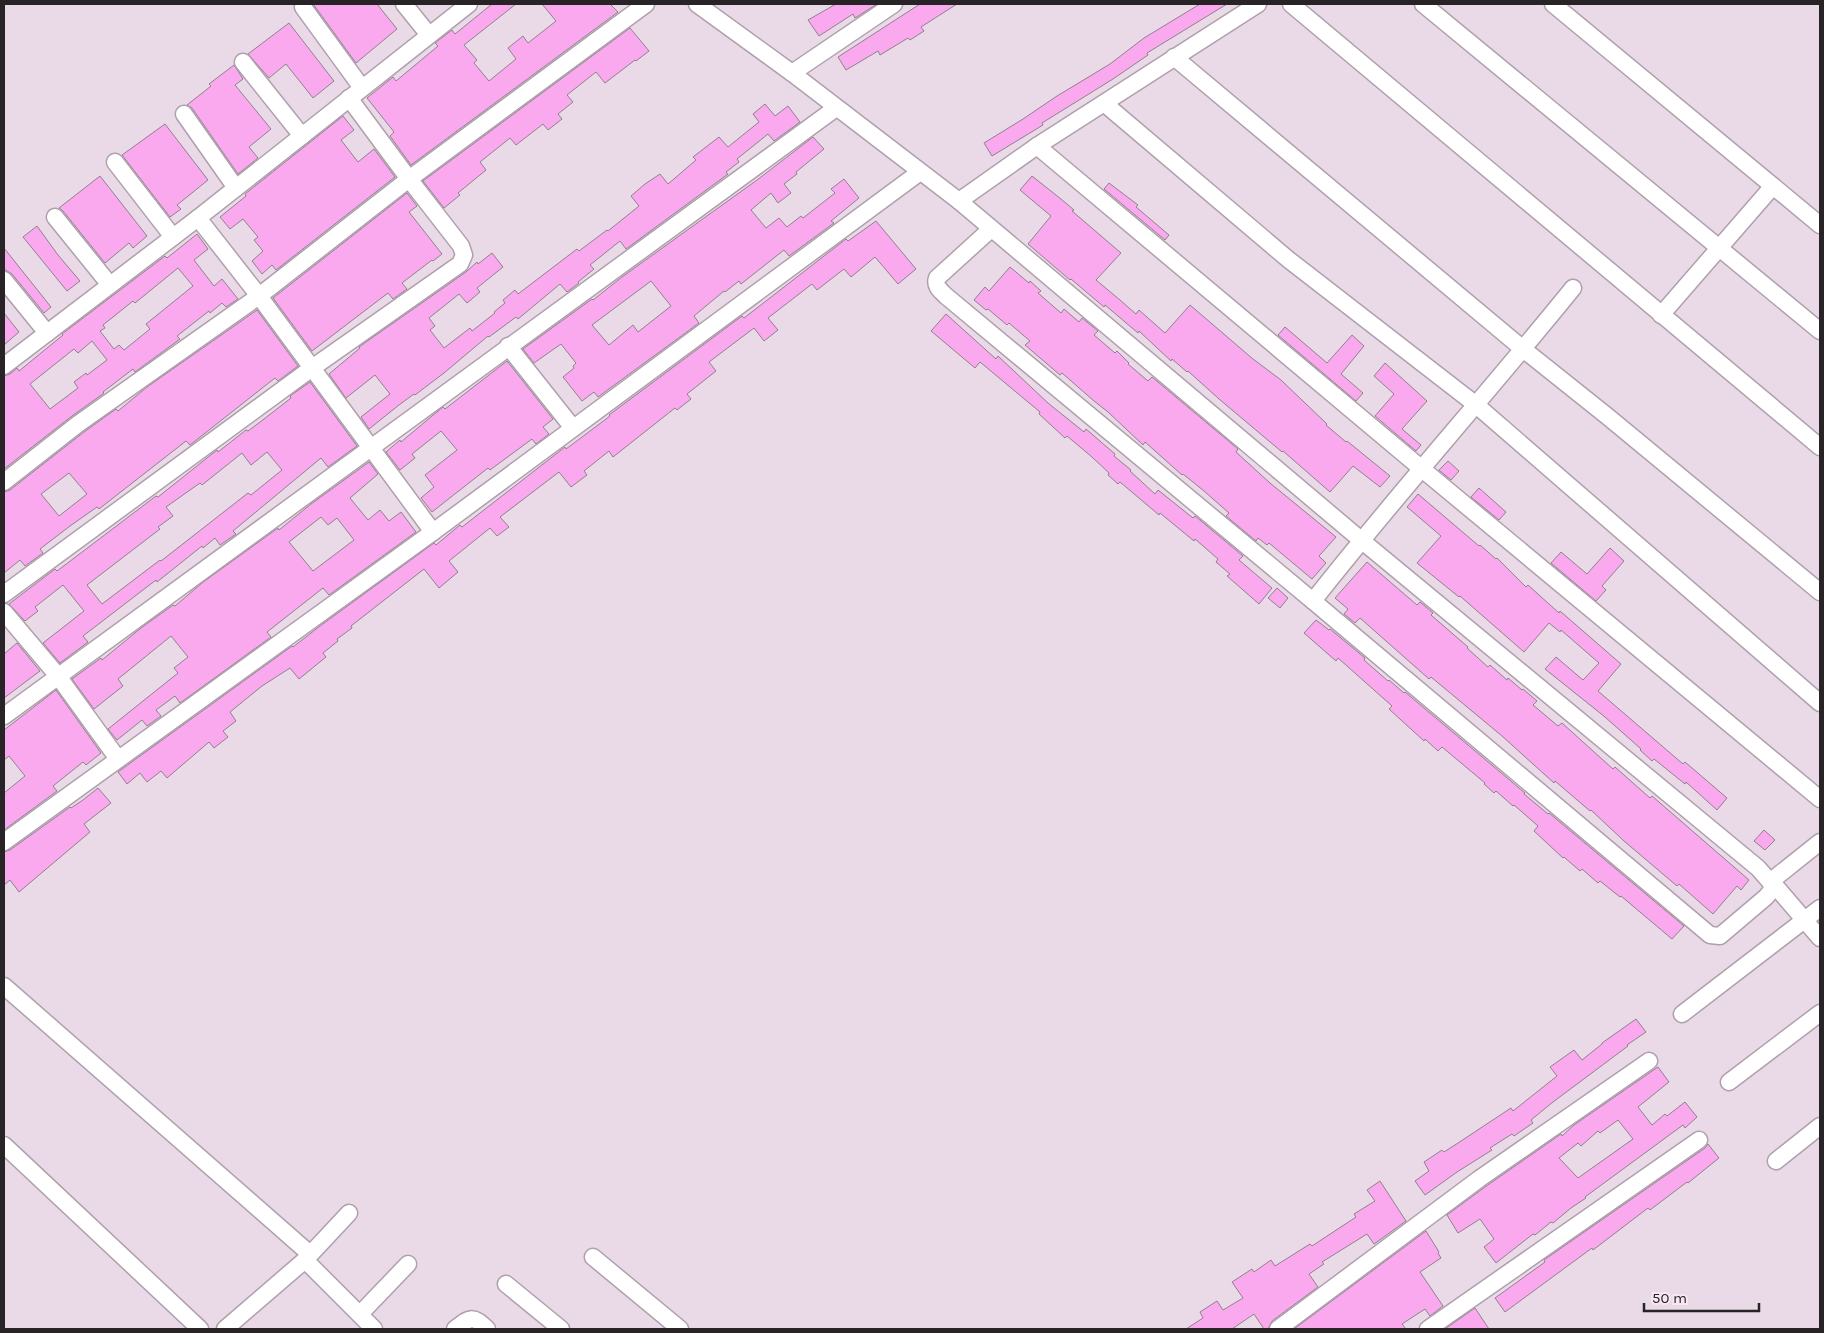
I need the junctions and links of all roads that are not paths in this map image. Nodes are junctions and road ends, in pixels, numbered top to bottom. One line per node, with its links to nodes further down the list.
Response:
1 (404, 4): 11 (street)
2 (469, 4): 11 (street)
3 (646, 4): 23 (street)
4 (697, 4): 14 (street)
5 (894, 4): 14 (street)
6 (1258, 4): 12 (street)
7 (1291, 4): 37 (street)
8 (1423, 4): 32 (street)
9 (1553, 4): 24 (street)
10 (303, 7): 15 (street)
11 (429, 35): 15 (street)
12 (1174, 57): 16 (street); 41 (street)
13 (243, 62): 19 (street)
14 (792, 72): 17 (street)
15 (356, 93): 19 (street); 23 (street)
16 (1105, 104): 20 (street); 44 (street)
17 (836, 108): 22 (street); 40 (street)
18 (184, 114): 25 (street)
19 (302, 136): 25 (street)
20 (1037, 146): 26 (street); 48 (street)
21 (115, 162): 31 (street)
22 (920, 172): 26 (street); 45 (street)
23 (409, 179): 36 (street); 43 (street)
24 (1773, 186): 29 (street); 32 (street)
25 (236, 188): 28 (street)
26 (959, 201): 30 (street)
27 (55, 217): 34 (street)
28 (198, 218): 31 (street); 36 (street)
29 (1820, 225)
30 (991, 229): 51 (street); 54 (street)
31 (174, 237): 34 (street)
32 (1719, 248): 37 (street); 38 (street)
33 (4, 280): 39 (street)
34 (110, 285): 39 (street)
35 (1573, 288): 41 (street)
36 (259, 296): 43 (street); 49 (street)
37 (1661, 315): 47 (street)
38 (1820, 332)
39 (47, 333): 42 (street)
40 (508, 346): 45 (street); 46 (street)
41 (1523, 349): 44 (street); 52 (street)
42 (4, 366)
43 (312, 368): 46 (street); 53 (street)
44 (1475, 404): 48 (street); 57 (street)
45 (573, 428): 50 (street)
46 (372, 447): 50 (street); 56 (street)
47 (1820, 447)
48 (1422, 469): 51 (street); 60 (street)
49 (4, 482)
50 (433, 532): 59 (street)
51 (1361, 540): 54 (street); 63 (street)
52 (1820, 592)
53 (4, 594)
54 (1313, 601): 63 (street)
55 (4, 612): 56 (street)
56 (58, 676): 58 (street); 59 (street)
57 (1820, 703)
58 (4, 716)
59 (118, 759): 61 (street)
60 (1820, 799)
61 (4, 842)
62 (1820, 842): 63 (street)
63 (1771, 881): 65 (street)
64 (1820, 908): 65 (street)
65 (1805, 920): 66 (street); 69 (street)
66 (1820, 938)
67 (4, 986): 77 (street)
68 (1820, 1013): 71 (street)
69 (1682, 1014)
70 (1649, 1062): 89 (street)
71 (1729, 1082)
72 (1820, 1126): 75 (street)
73 (1699, 1140): 90 (street)
74 (4, 1145): 82 (street)
75 (1776, 1161)
76 (349, 1213): 77 (street)
77 (307, 1257): 81 (street); 83 (street)
78 (593, 1257): 88 (street)
79 (408, 1264): 81 (street)
80 (506, 1284): 87 (street)
81 (360, 1314): 84 (street)
82 (200, 1329)
83 (225, 1329)
84 (374, 1329)
85 (455, 1329): 86 (street)
86 (487, 1329)
87 (561, 1329)
88 (680, 1329)
89 (1278, 1329)
90 (1428, 1329)

